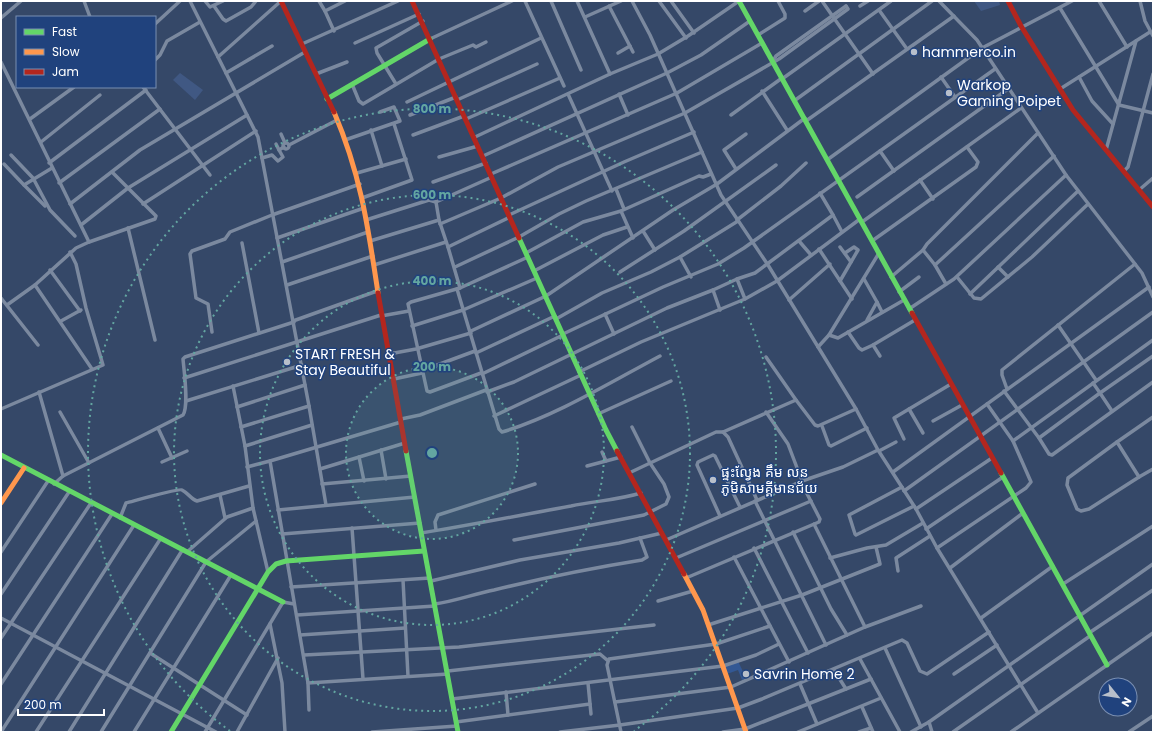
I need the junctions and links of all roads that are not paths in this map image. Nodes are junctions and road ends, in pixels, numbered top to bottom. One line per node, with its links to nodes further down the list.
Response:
1 (21, 1): 44 (street)
2 (84, 1): 40 (street)
3 (180, 1): 48 (street)
4 (190, 1): 47 (street)
5 (205, 1): 32 (street)
6 (223, 1): 32 (street)
7 (256, 1): 32 (street)
8 (281, 1): 64 (street); 75 (street)
9 (319, 1): 37 (street)
10 (345, 1): 37 (street)
11 (398, 1): 51 (street)
12 (412, 1): 39 (street)
13 (512, 1): 59 (street)
14 (525, 1): 57 (street)
15 (551, 1): 85 (street)
16 (577, 1): 42 (street)
17 (621, 1): 33 (street)
18 (632, 1): 73 (street)
19 (659, 1): 58 (street)
20 (671, 1): 53 (street)
21 (739, 1): 46 (street); 53 (street)
22 (778, 1): 55 (street)
23 (821, 1): 38 (street); 43 (street)
24 (868, 1): 34 (street)
25 (891, 1): 36 (street)
26 (932, 1): 50 (street)
27 (939, 1): 41 (street)
28 (1008, 1): 49 (street)
29 (1072, 1): 35 (street)
30 (1099, 1): 67 (street)
31 (1140, 1): 52 (street)
32 (214, 6)
33 (609, 6): 42 (street); 66 (street)
34 (860, 6)
35 (1060, 8): 49 (street); 83 (street)
36 (879, 10): 50 (street); 54 (street)
37 (325, 11): 51 (street)
38 (805, 11)
39 (419, 14): 45 (street); 62 (street)
40 (90, 16)
41 (954, 16): 68 (street); 69 (street)
42 (585, 17): 89 (street)
43 (833, 17): 54 (street); 80 (street)
44 (1, 18)
45 (423, 21): 59 (street); 82 (street)
46 (750, 21): 55 (street); 87 (street)
47 (200, 22): 75 (street); 76 (street)
48 (156, 23)
49 (1021, 26): 68 (street); 103 (street)
50 (892, 30): 69 (street); 74 (street)
51 (334, 31): 64 (street)
52 (1150, 32): 56 (street); 60 (street)
53 (694, 33): 58 (street)
54 (845, 34): 74 (street); 95 (street)
55 (758, 35): 63 (street)
56 (1153, 36)
57 (542, 38): 94 (street); 96 (street)
58 (686, 38): 73 (street)
59 (430, 39): 77 (street); 82 (street)
60 (1136, 41): 67 (street); 115 (street)
61 (486, 42): 77 (street)
62 (355, 43)
63 (762, 43): 80 (street); 106 (street)
64 (302, 44): 70 (street)
65 (272, 46): 86 (street)
66 (630, 46): 71 (street); 72 (street)
67 (1127, 47): 83 (street)
68 (982, 48): 84 (street); 92 (street)
69 (907, 49): 90 (street)
70 (305, 52): 88 (street); 105 (street)
71 (633, 52)
72 (618, 53)
73 (658, 54): 87 (street); 89 (street)
74 (859, 54): 90 (street); 113 (street)
75 (218, 57): 86 (street)
76 (156, 59)
77 (439, 59): 96 (street); 98 (street)
78 (1, 62): 128 (street)
79 (347, 62): 88 (street)
80 (772, 62): 95 (street); 121 (street)
81 (537, 64): 111 (street)
82 (384, 66): 97 (street); 98 (street)
83 (1094, 67): 93 (street); 115 (street)
84 (995, 68): 102 (street); 110 (street)
85 (581, 70)
86 (226, 73): 105 (street)
87 (667, 73): 106 (street); 108 (street)
88 (316, 74): 112 (street)
89 (610, 74): 107 (street)
90 (873, 74): 130 (street)
91 (1153, 74): 118 (street)
92 (941, 77): 110 (street); 162 (street)
93 (1079, 77): 103 (street); 132 (street)
94 (560, 78): 99 (street); 127 (street)
95 (782, 79): 104 (street); 113 (street)
96 (449, 81): 111 (street); 114 (street)
97 (352, 84): 98 (street); 112 (street)
98 (396, 84)
99 (564, 86)
100 (73, 88): 128 (street)
101 (144, 89): 117 (street); 164 (street)
102 (1008, 89): 116 (street); 173 (street)
103 (1060, 89): 152 (street)
104 (762, 91): 126 (street); 135 (street)
105 (236, 93): 123 (street); 133 (street)
106 (677, 93): 121 (street); 125 (street)
107 (568, 94): 120 (street); 143 (street)
108 (619, 94): 120 (street); 125 (street)
109 (100, 95): 145 (street)
110 (955, 97): 153 (street)
111 (456, 98): 124 (street); 127 (street)
112 (327, 99): 129 (street)
113 (794, 101): 130 (street)
114 (407, 102)
115 (1119, 105): 118 (street); 132 (street)
116 (1021, 108): 139 (street); 149 (street)
117 (160, 109): 133 (street); 186 (street)
118 (1143, 111): 122 (street); 174 (street)
119 (380, 112): 131 (street)
120 (578, 112): 137 (street); 157 (street)
121 (685, 113): 138 (street); 154 (street)
122 (1153, 114)
123 (247, 115): 136 (street); 150 (street)
124 (410, 115)
125 (628, 115): 137 (street)
126 (731, 115)
127 (465, 117): 142 (street); 143 (street)
128 (30, 119): 145 (street)
129 (337, 120): 144 (street); 147 (street)
130 (805, 120): 135 (street); 162 (street)
131 (394, 124): 134 (street); 161 (street)
132 (1113, 124): 152 (street)
133 (176, 130): 150 (street); 175 (street)
134 (371, 130): 144 (street); 169 (street)
135 (787, 130): 171 (street)
136 (256, 131): 160 (street); 168 (street)
137 (585, 132): 154 (street); 179 (street)
138 (694, 132): 155 (street); 172 (street)
139 (1038, 133): 158 (street); 237 (street)
140 (281, 134): 147 (street)
141 (746, 134): 171 (street)
142 (413, 135)
143 (475, 138): 148 (street)
144 (346, 140): 176 (street)
145 (41, 142): 164 (street)
146 (276, 144): 151 (street)
147 (286, 145): 151 (street)
148 (478, 146): 157 (street); 159 (street)
149 (967, 147): 183 (street); 198 (street)
150 (190, 148): 168 (street); 190 (street)
151 (279, 150): 160 (street)
152 (1106, 150): 174 (street)
153 (880, 151): 173 (street); 184 (street)
154 (594, 152): 172 (street); 197 (street)
155 (702, 152): 177 (street); 191 (street)
156 (11, 155): 181 (street)
157 (483, 156): 163 (street)
158 (1054, 156): 180 (street); 251 (street)
159 (439, 157)
160 (262, 158): 208 (street)
161 (406, 159): 169 (street); 196 (street)
162 (827, 160): 184 (street)
163 (486, 162): 179 (street); 185 (street)
164 (50, 163): 170 (street)
165 (806, 163): 213 (street)
166 (4, 164): 189 (street)
167 (776, 165): 199 (street)
168 (202, 166): 178 (street); 202 (street)
169 (382, 166): 176 (street)
170 (52, 168): 181 (street); 186 (street)
171 (736, 169): 188 (street)
172 (603, 171): 191 (street); 209 (street)
173 (894, 171): 195 (street)
174 (1124, 171): 192 (street)
175 (112, 172): 190 (street); 201 (street)
176 (357, 173): 187 (street)
177 (711, 174): 188 (street); 207 (street)
178 (210, 175)
179 (491, 175): 197 (street); 200 (street)
180 (1066, 175): 193 (street); 257 (street)
181 (33, 178): 189 (street); 206 (street)
182 (1153, 178): 192 (street)
183 (920, 180): 198 (street); 214 (street)
184 (838, 181): 194 (street); 214 (street)
185 (433, 182)
186 (59, 183): 201 (street)
187 (360, 184): 196 (street); 208 (street)
188 (717, 184): 199 (street); 219 (street)
189 (24, 185): 206 (street)
190 (128, 188): 202 (street); 216 (street)
191 (614, 190): 207 (street); 223 (street)
192 (1138, 190): 204 (street)
193 (1078, 191): 203 (street); 253 (street)
194 (820, 193): 210 (street); 231 (street)
195 (857, 197)
196 (362, 198): 205 (street)
197 (501, 198): 209 (street); 215 (street)
198 (933, 198): 228 (street)
199 (726, 201): 213 (street); 236 (street)
200 (436, 202): 211 (street); 212 (street)
201 (70, 204): 216 (street)
202 (143, 204): 218 (street)
203 (1088, 204): 249 (street); 260 (street)
204 (1153, 207)
205 (364, 208): 211 (street); 224 (street)
206 (50, 210): 222 (street)
207 (622, 210): 217 (street); 241 (street)
208 (272, 215): 224 (street); 302 (street)
209 (510, 216): 223 (street); 233 (street)
210 (833, 216): 221 (street); 227 (street)
211 (366, 220): 220 (street)
212 (439, 220): 215 (street); 226 (street)
213 (737, 220): 231 (street); 244 (street)
214 (861, 220): 221 (street); 228 (street)
215 (440, 224): 230 (street)
216 (81, 225): 229 (street)
217 (627, 227): 225 (street); 255 (street)
218 (128, 228): 229 (street); 309 (street)
219 (643, 231): 225 (street); 236 (street)
220 (368, 232): 226 (street); 245 (street)
221 (842, 232): 235 (street)
222 (75, 236)
223 (519, 237): 241 (street); 252 (street)
224 (277, 238): 245 (street)
225 (633, 238): 276 (street)
226 (370, 241): 243 (street)
227 (799, 241): 242 (street); 247 (street)
228 (872, 241): 240 (street)
229 (89, 242): 238 (street)
230 (446, 242): 233 (street); 250 (street)
231 (752, 242): 247 (street); 258 (street)
232 (242, 243): 305 (street)
233 (448, 246): 252 (street)
234 (840, 247): 239 (street)
235 (819, 249): 242 (street); 248 (street)
236 (655, 250): 256 (street)
237 (923, 250): 251 (street); 259 (street)
238 (70, 252): 254 (street); 285 (street)
239 (845, 253): 246 (street); 246 (street)
240 (879, 253): 259 (street); 263 (street)
241 (527, 255): 255 (street); 271 (street)
242 (811, 255): 265 (street)
243 (373, 256): 250 (street); 269 (street)
244 (680, 257): 258 (street); 295 (street)
245 (282, 262): 269 (street)
246 (851, 262): 266 (street)
247 (768, 264): 264 (street); 265 (street)
248 (830, 264): 266 (street); 281 (street)
249 (1135, 264): 270 (street); 300 (street)
250 (374, 265): 273 (street)
251 (935, 265): 267 (street)
252 (455, 267): 271 (street)
253 (998, 267): 260 (street); 275 (street)
254 (50, 270): 268 (street); 289 (street)
255 (534, 271): 261 (street)
256 (620, 272)
257 (957, 276): 267 (street); 275 (street)
258 (691, 277): 293 (street)
259 (891, 277): 274 (street)
260 (1008, 277): 275 (street)
261 (537, 278): 276 (street); 287 (street)
262 (919, 278): 274 (street)
263 (864, 279): 280 (street); 283 (street)
264 (737, 280): 272 (street); 279 (street)
265 (777, 281): 279 (street); 281 (street)
266 (840, 281): 280 (street)
267 (946, 284): 286 (street)
268 (35, 285): 284 (street); 298 (street)
269 (287, 285): 299 (street)
270 (1149, 287): 277 (street); 312 (street)
271 (459, 288): 287 (street); 290 (street)
272 (714, 290): 288 (street); 306 (street)
273 (377, 291): 294 (street); 299 (street)
274 (899, 292): 282 (street)
275 (970, 294)
276 (546, 296): 295 (street); 303 (street)
277 (1153, 297)
278 (1, 298): 284 (street)
279 (745, 299): 288 (street)
280 (852, 299): 308 (street)
281 (789, 300): 315 (street)
282 (904, 300): 286 (street); 291 (street)
283 (877, 302): 291 (street); 296 (street)
284 (7, 304): 313 (street)
285 (86, 308): 289 (street); 326 (street)
286 (909, 309): 297 (street)
287 (463, 310): 301 (street); 303 (street)
288 (720, 310): 329 (street)
289 (80, 311): 298 (street)
290 (408, 311): 294 (street); 301 (street)
291 (882, 312): 296 (street)
292 (1153, 312): 324 (street)
293 (605, 314): 306 (street); 307 (street)
294 (381, 316): 311 (street); 318 (street)
295 (555, 318): 307 (street); 317 (street)
296 (867, 320): 304 (street)
297 (915, 320): 314 (street); 335 (street)
298 (61, 321): 326 (street)
299 (294, 322): 305 (street); 311 (street)
300 (1058, 325): 312 (street); 338 (street)
301 (412, 326): 316 (street)
302 (212, 332)
303 (471, 332): 316 (street); 317 (street)
304 (848, 332): 308 (street); 314 (street)
305 (259, 333): 330 (street)
306 (614, 334): 319 (street)
307 (563, 335): 319 (street); 328 (street)
308 (829, 335): 315 (street)
309 (155, 340)
310 (1153, 340): 333 (street)
311 (298, 343): 325 (street); 330 (street)
312 (1071, 343): 324 (street); 338 (street)
313 (38, 345)
314 (873, 345): 321 (street)
315 (818, 347): 349 (street)
316 (416, 349): 318 (street); 327 (street)
317 (476, 352): 327 (street); 328 (street)
318 (389, 354): 331 (street)
319 (572, 355): 329 (street); 339 (street)
320 (660, 356): 342 (street)
321 (880, 356)
322 (1153, 356): 341 (street)
323 (766, 358): 343 (street)
324 (1083, 362): 333 (street); 351 (street)
325 (302, 365): 336 (street); 337 (street)
326 (92, 369): 340 (street)
327 (421, 372): 328 (street); 331 (street)
328 (482, 373): 339 (street)
329 (580, 373): 342 (street); 357 (street)
330 (184, 378): 344 (street)
331 (394, 380): 360 (street)
332 (672, 381): 356 (street)
333 (1095, 382): 341 (street); 369 (street)
334 (1153, 382): 353 (street)
335 (951, 384): 346 (street); 350 (street)
336 (305, 385): 347 (street); 348 (street)
337 (233, 386): 344 (street); 348 (street)
338 (1006, 390): 345 (street); 351 (street)
339 (486, 391): 357 (street); 360 (street)
340 (39, 392): 352 (street); 402 (street)
341 (1100, 393): 353 (street); 373 (street)
342 (589, 394): 356 (street); 357 (street)
343 (796, 400): 355 (street); 364 (street)
344 (186, 401): 366 (street)
345 (987, 404): 359 (street); 362 (street)
346 (962, 405): 359 (street); 361 (street)
347 (309, 406): 363 (street); 365 (street)
348 (237, 407): 365 (street)
349 (856, 409): 364 (street); 368 (street)
350 (909, 409): 371 (street); 374 (street)
351 (1018, 409): 362 (street); 369 (street)
352 (1, 410)
353 (1112, 411): 373 (street)
354 (60, 412): 393 (street)
355 (766, 412): 370 (street); 409 (street)
356 (598, 414): 387 (street)
357 (494, 416)
358 (1153, 417): 377 (street)
359 (969, 418): 372 (street); 401 (street)
360 (401, 420): 378 (street); 380 (street)
361 (933, 421)
362 (1001, 422): 372 (street); 375 (street)
363 (312, 425): 379 (street); 380 (street)
364 (822, 426): 368 (street)
365 (241, 427): 379 (street)
366 (158, 428): 388 (street); 393 (street)
367 (632, 428): 394 (street)
368 (867, 428): 382 (street)
369 (1032, 428): 373 (street); 375 (street)
370 (723, 432): 394 (street); 420 (street)
371 (922, 433)
372 (980, 437): 389 (street); 414 (street)
373 (1039, 438)
374 (904, 439)
375 (1013, 441): 418 (street)
376 (896, 442): 382 (street)
377 (1117, 442): 405 (street); 405 (street)
378 (405, 443): 381 (street); 403 (street)
379 (245, 446): 395 (street)
380 (316, 446): 390 (street); 398 (street)
381 (381, 450): 386 (street); 406 (street)
382 (879, 450): 401 (street); 409 (street)
383 (187, 451): 388 (street)
384 (602, 452): 391 (street)
385 (1, 456): 397 (street)
386 (360, 457): 398 (street); 407 (street)
387 (620, 457): 391 (street); 400 (street)
388 (172, 458): 392 (street)
389 (992, 458): 404 (street); 427 (street)
390 (270, 461): 395 (street); 428 (street)
391 (606, 461): 396 (street)
392 (162, 462)
393 (89, 463): 402 (street)
394 (650, 463): 400 (street); 429 (street)
395 (247, 466): 412 (street)
396 (587, 466)
397 (24, 468): 408 (street); 422 (street)
398 (320, 469): 410 (street)
399 (1153, 469): 405 (street)
400 (629, 472): 416 (street)
401 (893, 472): 413 (street)
402 (63, 476): 408 (street)
403 (411, 476): 406 (street); 419 (street)
404 (1003, 477): 418 (street); 443 (street)
405 (1139, 477)
406 (386, 479): 407 (street)
407 (364, 481): 410 (street)
408 (51, 482): 415 (street); 460 (street)
409 (801, 482): 420 (street); 421 (street)
410 (322, 484): 424 (street)
411 (535, 484): 444 (street)
412 (249, 486): 417 (street); 425 (street)
413 (902, 487): 414 (street); 427 (street)
414 (904, 491): 427 (street)
415 (69, 492): 423 (street); 484 (street)
416 (640, 493): 429 (street); 444 (street)
417 (220, 495): 433 (street); 434 (street)
418 (1012, 496): 430 (street); 457 (street)
419 (415, 497): 424 (street); 437 (street)
420 (756, 501): 426 (street); 435 (street)
421 (811, 501): 435 (street); 439 (street)
422 (1, 503)
423 (91, 503): 431 (street); 499 (street)
424 (326, 505): 428 (street)
425 (254, 508): 434 (street); 436 (street)
426 (740, 508): 432 (street); 432 (street)
427 (915, 508): 438 (street)
428 (278, 510): 448 (street)
429 (651, 513): 447 (street); 453 (street)
430 (1023, 513): 468 (street); 469 (street)
431 (112, 514): 433 (street); 510 (street)
432 (720, 516): 454 (street)
433 (120, 518): 440 (street)
434 (225, 518): 458 (street)
435 (766, 520): 452 (street); 463 (street)
436 (256, 521): 466 (street); 471 (street)
437 (420, 523): 442 (street); 446 (street)
438 (923, 523): 443 (street); 455 (street)
439 (814, 524): 445 (street); 464 (street)
440 (134, 525): 450 (street); 518 (street)
441 (1153, 526): 478 (street)
442 (352, 528): 448 (street); 461 (street)
443 (926, 529): 449 (street)
444 (436, 530): 446 (street)
445 (793, 532): 452 (street); 480 (street)
446 (421, 533): 459 (street)
447 (662, 533): 451 (street); 454 (street)
448 (282, 534): 465 (street)
449 (930, 536): 457 (street); 470 (street)
450 (160, 538): 458 (street); 529 (street)
451 (640, 538): 475 (street); 490 (street)
452 (775, 539): 456 (street); 485 (street)
453 (514, 540)
454 (666, 540): 463 (street)
455 (876, 547): 464 (street); 476 (street)
456 (754, 548): 462 (street); 488 (street)
457 (937, 548): 469 (street)
458 (185, 551): 466 (street); 537 (street)
459 (424, 551): 461 (street); 475 (street)
460 (1, 552)
461 (354, 556): 465 (street); 477 (street)
462 (734, 557): 473 (street); 493 (street)
463 (676, 558): 473 (street)
464 (830, 558): 476 (street)
465 (286, 561): 471 (street); 479 (street)
466 (206, 562): 472 (street); 522 (street)
467 (1153, 564): 495 (street)
468 (1053, 566): 478 (street); 498 (street)
469 (950, 568): 498 (street)
470 (898, 571)
471 (268, 572): 481 (street)
472 (231, 574): 481 (street); 534 (street)
473 (686, 578): 483 (street)
474 (403, 580): 475 (street); 477 (street); 492 (street)
475 (430, 580): 490 (street)
476 (840, 580): 480 (street); 505 (street)
477 (356, 583): 479 (street); 494 (street)
478 (1063, 584): 495 (street)
479 (291, 587): 489 (street)
480 (821, 588): 485 (street); 512 (street)
481 (258, 589): 487 (street); 546 (street)
482 (1153, 590): 509 (street)
483 (693, 591): 486 (street); 502 (street)
484 (1, 594)
485 (802, 595): 488 (street); 516 (street)
486 (658, 601)
487 (283, 602): 489 (street); 500 (street)
488 (781, 602): 493 (street); 524 (street)
489 (294, 604): 496 (street)
490 (435, 605): 492 (street); 519 (street)
491 (921, 606): 505 (street)
492 (404, 608): 494 (street); 504 (street)
493 (760, 609): 502 (street); 503 (street)
494 (358, 611): 496 (street); 506 (street)
495 (1080, 614): 509 (street); 531 (street)
496 (297, 615): 511 (street)
497 (1, 618): 499 (street)
498 (981, 618): 507 (street)
499 (10, 623): 510 (street); 513 (street)
500 (270, 624): 526 (street); 556 (street)
501 (654, 625): 519 (street)
502 (708, 625): 514 (street)
503 (770, 626): 514 (street); 515 (street)
504 (405, 628): 506 (street); 521 (street)
505 (865, 628): 512 (street)
506 (359, 630): 511 (street); 523 (street)
507 (989, 632): 517 (street); 520 (street)
508 (1153, 633): 532 (street)
509 (1090, 634): 532 (street); 548 (street)
510 (32, 635): 518 (street); 545 (street)
511 (300, 635): 525 (street)
512 (847, 636): 516 (street)
513 (1, 638)
514 (716, 644): 528 (street); 533 (street)
515 (779, 644): 530 (street); 533 (street)
516 (826, 645): 524 (street)
517 (997, 645): 531 (street); 538 (street)
518 (55, 648): 529 (street); 577 (street)
519 (443, 648): 521 (street); 536 (street)
520 (885, 648): 527 (street); 573 (street)
521 (407, 649): 523 (street); 539 (street)
522 (150, 653): 534 (street); 549 (street)
523 (361, 653): 525 (street); 540 (street)
524 (808, 653): 530 (street)
525 (304, 655): 543 (street)
526 (278, 657): 566 (street); 586 (street)
527 (860, 659): 535 (street); 541 (street)
528 (608, 660): 536 (street); 542 (street)
529 (81, 661): 537 (street); 578 (street)
530 (789, 662): 550 (street)
531 (1008, 665): 548 (street); 569 (street)
532 (1107, 665): 563 (street)
533 (723, 666): 542 (street); 550 (street)
534 (174, 668): 546 (street); 553 (street)
535 (834, 670): 547 (street); 551 (street)
536 (448, 673): 539 (street); 555 (street)
537 (106, 674): 549 (street); 579 (street)
538 (954, 674)
539 (408, 676): 540 (street)
540 (363, 679): 543 (street)
541 (871, 679): 551 (street); 554 (street)
542 (610, 680): 544 (street); 557 (street)
543 (308, 683): 562 (street)
544 (588, 683): 552 (street); 558 (street)
545 (1, 684)
546 (200, 684): 556 (street); 564 (street)
547 (800, 684): 559 (street); 561 (street)
548 (1019, 684): 563 (street); 596 (street)
549 (129, 687): 553 (street); 580 (street)
550 (731, 687): 557 (street); 561 (street)
551 (846, 689): 559 (street)
552 (506, 692): 555 (street); 567 (street)
553 (154, 698): 564 (street); 581 (street)
554 (881, 698): 560 (street); 593 (street)
555 (452, 699): 572 (street)
556 (225, 701): 566 (street); 574 (street)
557 (615, 702): 571 (street)
558 (590, 704): 565 (street); 567 (street)
559 (808, 705): 570 (street); 575 (street)
560 (862, 707): 570 (street); 576 (street)
561 (738, 708): 571 (street); 575 (street)
562 (310, 710)
563 (1038, 713): 597 (street)
564 (182, 714): 574 (street); 582 (street)
565 (591, 714)
566 (247, 715): 585 (street)
567 (508, 715): 572 (street)
568 (1153, 716): 598 (street)
569 (929, 722): 573 (street); 595 (street)
570 (817, 724): 591 (street)
571 (620, 725): 588 (street); 589 (street)
572 (457, 727): 587 (street)
573 (921, 727): 594 (street)
574 (208, 728): 583 (street); 584 (street)
575 (745, 730): 590 (street)
576 (872, 730): 592 (street)
577 (1, 732)
578 (36, 732)
579 (69, 732)
580 (101, 732)
581 (134, 732)
582 (171, 732)
583 (205, 732)
584 (216, 732)
585 (237, 732)
586 (285, 732)
587 (372, 732)
588 (560, 732)
589 (621, 732)
590 (723, 732)
591 (798, 732)
592 (859, 732)
593 (900, 732)
594 (910, 732)
595 (932, 732)
596 (953, 732)
597 (1011, 732)
598 (1129, 732)

